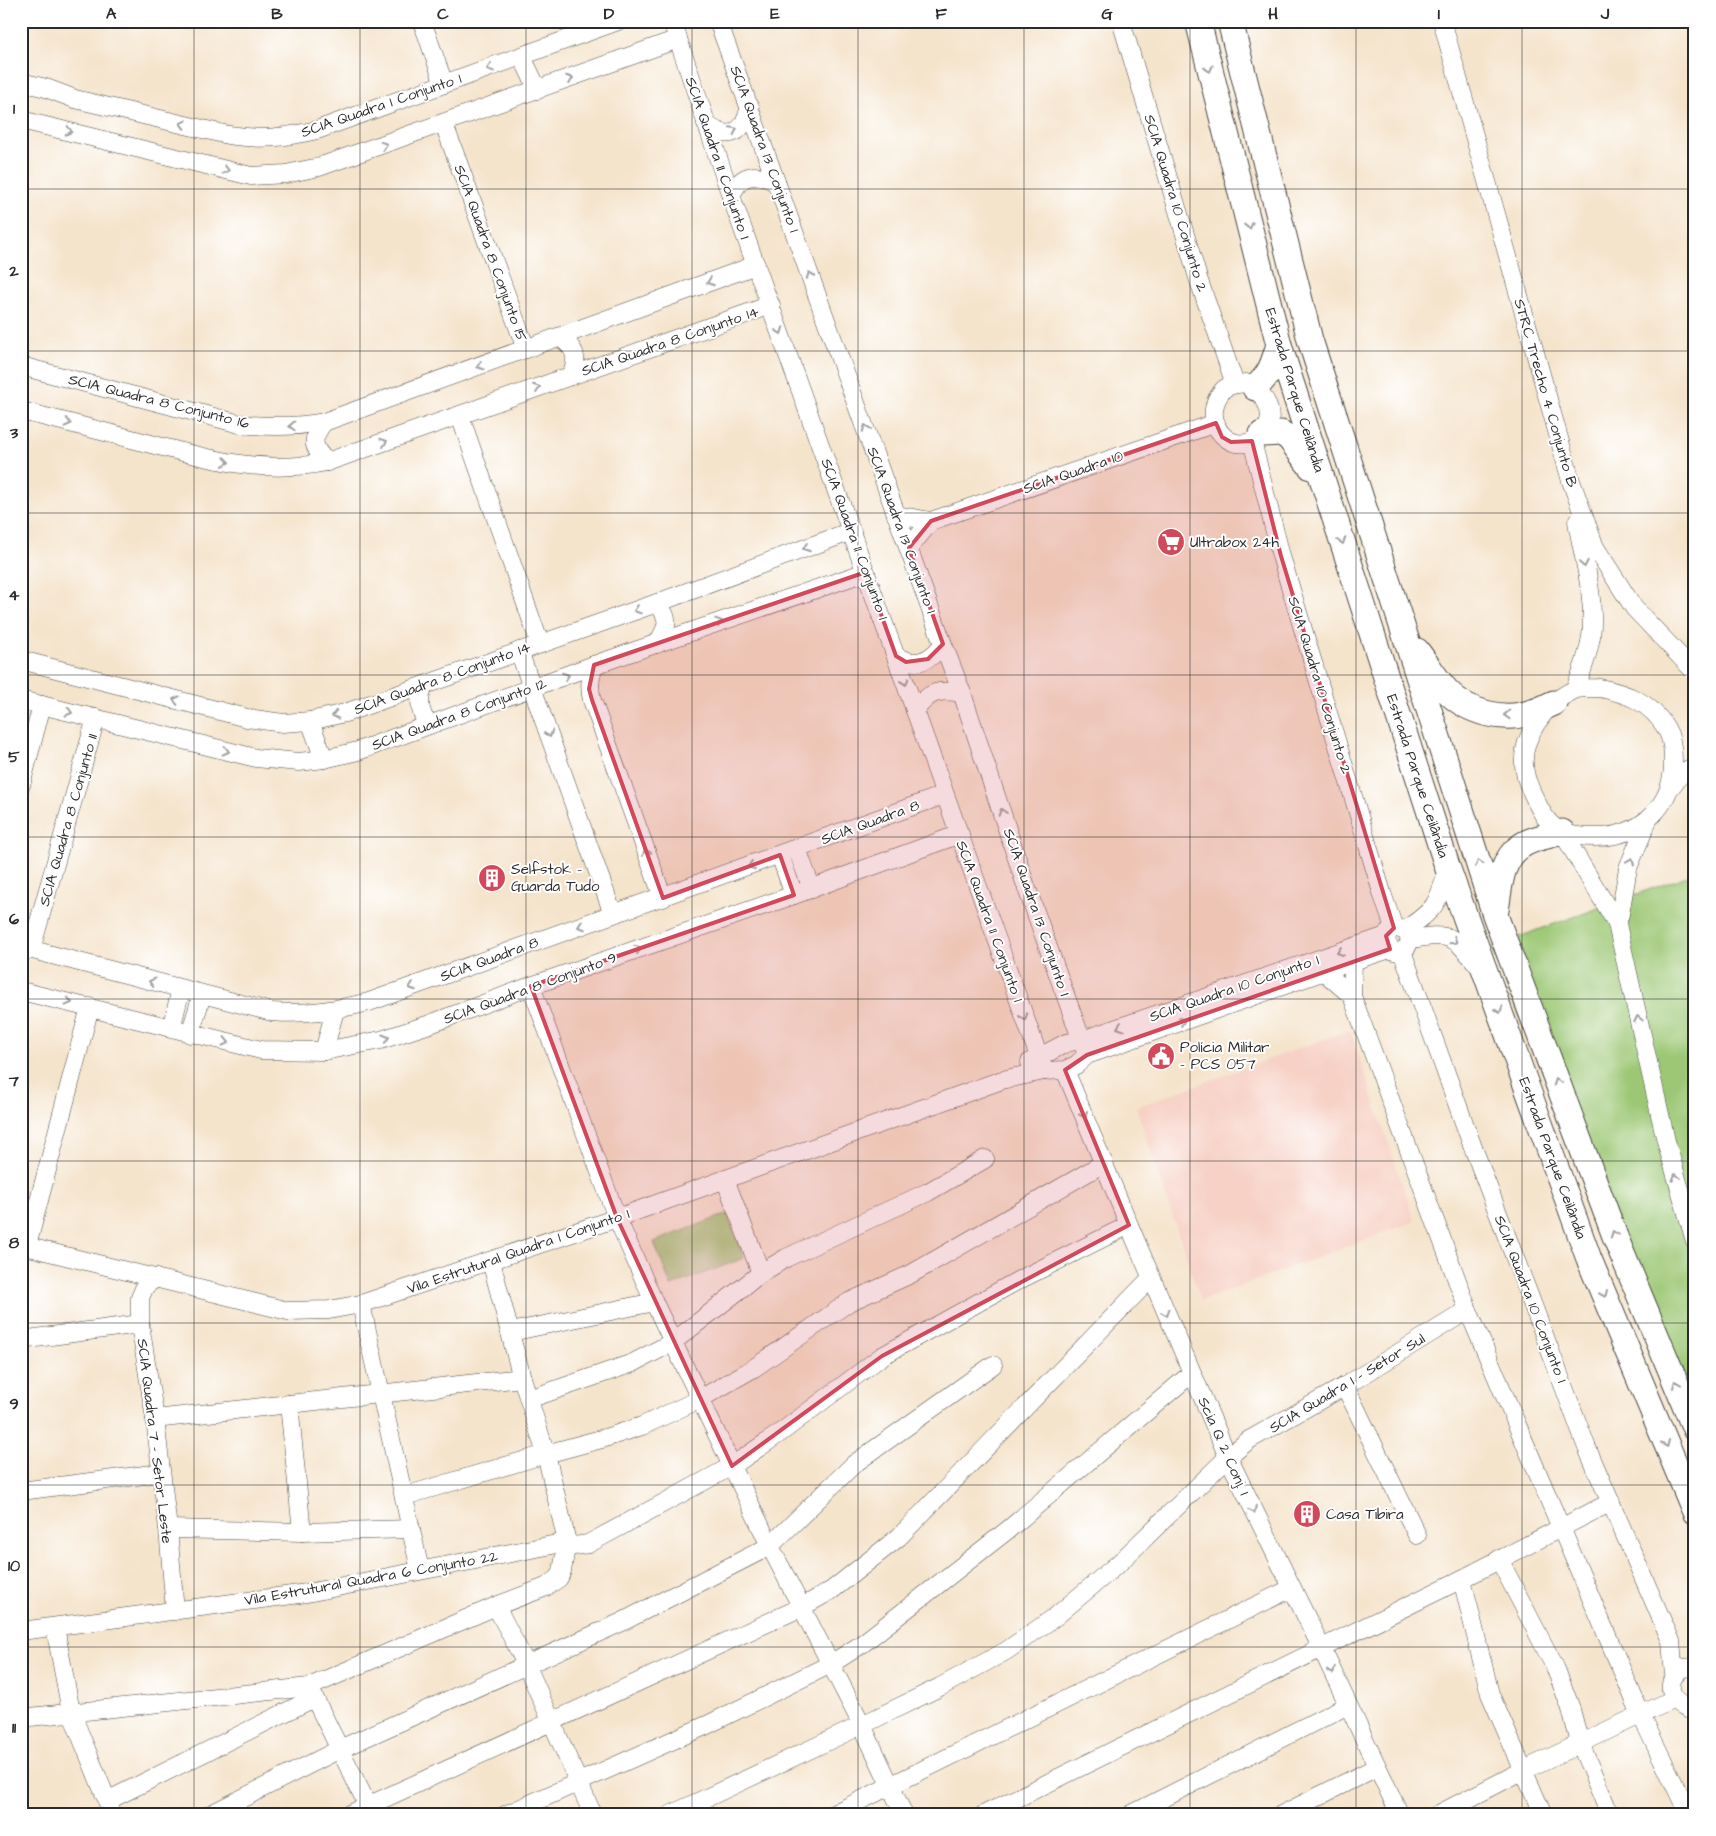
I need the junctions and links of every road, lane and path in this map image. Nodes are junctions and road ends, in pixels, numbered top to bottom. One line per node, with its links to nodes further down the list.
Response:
1 (422, 21): 12 (street)
2 (618, 21): 10 (street, SCIA Quadra 1 Conjunto 1)
3 (672, 21): 9 (street, SCIA Quadra 11 Conjunto 1)
4 (718, 21): 14 (street, SCIA Quadra 13 Conjunto 1)
5 (1121, 21): 27 (street, SCIA Quadra 10 Conjunto 2)
6 (1198, 21): 23 (highway, Estrada Parque Ceilândia, one-way to 23)
7 (1230, 21): 42 (highway, Estrada Parque Ceilândia)
8 (1442, 21): 34 (street, STRC Trecho 4 Conjunto B)
9 (678, 40): 13 (street, one-way to 9); 17 (street, SCIA Quadra 11 Conjunto 1)
10 (522, 57): 12 (street, SCIA Quadra 1 Conjunto 1, one-way to 12); 13 (street)
11 (21, 82): 12 (street, SCIA Quadra 1 Conjunto 1, one-way to 11)
12 (444, 84)
13 (538, 90): 16 (street)
14 (750, 106): 17 (street, one-way to 14); 18 (street, SCIA Quadra 13 Conjunto 1)
15 (21, 120): 16 (street, one-way to 16)
16 (444, 124): 24 (street, SCIA Quadra 8 Conjunto 15)
17 (706, 124): 19 (street, SCIA Quadra 11 Conjunto 1)
18 (776, 182): 19 (street); 36 (street, SCIA Quadra 13 Conjunto 1, one-way to 18)
19 (731, 196): 20 (street, SCIA Quadra 11 Conjunto 1)
20 (756, 265): 21 (street, SCIA Quadra 11 Conjunto 1); 22 (street, SCIA Quadra 8 Conjunto 15, one-way to 22)
21 (771, 305): 26 (street, SCIA Quadra 8 Conjunto 14); 38 (street, SCIA Quadra 11 Conjunto 1, one-way to 38)
22 (559, 337): 24 (street, SCIA Quadra 8 Conjunto 15); 26 (street)
23 (1279, 345): 27 (highway); 35 (highway, Estrada Parque Ceilândia)
24 (526, 349): 30 (street, SCIA Quadra 8 Conjunto 16, one-way to 30)
25 (21, 366): 30 (street, SCIA Quadra 8 Conjunto 16, one-way to 25)
26 (571, 376): 29 (street, SCIA Quadra 8 Conjunto 14, one-way to 26)
27 (1245, 386): 31 (street); 32 (street)
28 (21, 411): 33 (street, SCIA Quadra 8 Conjunto 14, one-way to 33)
29 (460, 416): 33 (street, SCIA Quadra 8 Conjunto 14, one-way to 29); 43 (street)
30 (324, 422): 33 (street)
31 (1216, 423): 32 (street); 37 (street, SCIA Quadra 10)
32 (1257, 438): 35 (highway); 79 (street, SCIA Quadra 10 Conjunto 2)
33 (327, 462)
34 (1570, 481): 50 (street, STRC Trecho 4 Conjunto B); 53 (street, one-way to 53)
35 (1331, 506): 72 (highway, Estrada Parque Ceilândia, one-way to 72)
36 (896, 515): 37 (street, SCIA Quadra 10); 39 (street, SCIA Quadra 13 Conjunto 1)
37 (931, 520): 39 (street)
38 (852, 531): 40 (street, SCIA Quadra 11 Conjunto 1); 41 (street, SCIA Quadra 8 Conjunto 14, one-way to 41)
39 (909, 548): 45 (street, SCIA Quadra 13 Conjunto 1)
40 (866, 572): 44 (street, SCIA Quadra 8 Conjunto 12, one-way to 40); 47 (street, SCIA Quadra 11 Conjunto 1)
41 (657, 603): 43 (street, SCIA Quadra 8 Conjunto 14, one-way to 43); 44 (street)
42 (1404, 632): 56 (highway, one-way to 42); 77 (highway, Estrada Parque Ceilândia, one-way to 42)
43 (540, 644): 46 (street, SCIA Quadra 8 Conjunto 14)
44 (657, 644): 49 (street, SCIA Quadra 8 Conjunto 12)
45 (942, 644): 47 (street); 54 (street, SCIA Quadra 13 Conjunto 1)
46 (518, 651): 51 (street, SCIA Quadra 8 Conjunto 14); 52 (street)
47 (896, 656): 58 (street, SCIA Quadra 11 Conjunto 1, one-way to 58)
48 (21, 660): 60 (street, SCIA Quadra 8 Conjunto 14, one-way to 48)
49 (594, 665): 52 (street, SCIA Quadra 8 Conjunto 12, one-way to 49); 75 (street, one-way to 49)
50 (1695, 672)
51 (424, 685): 60 (street, SCIA Quadra 8 Conjunto 14, one-way to 60); 61 (street)
52 (532, 688): 61 (street, SCIA Quadra 8 Conjunto 12); 76 (street, one-way to 76)
53 (1576, 689): 56 (street); 65 (street)
54 (962, 693): 58 (street); 93 (street, SCIA Quadra 13 Conjunto 1, one-way to 54)
55 (21, 700): 57 (street, SCIA Quadra 8 Conjunto 12)
56 (1554, 703): 68 (street)
57 (42, 705): 59 (street, SCIA Quadra 8 Conjunto 12, one-way to 59); 64 (street)
58 (915, 711): 66 (street, SCIA Quadra 11 Conjunto 1)
59 (96, 718): 62 (street, SCIA Quadra 8 Conjunto 12, one-way to 62); 80 (street, SCIA Quadra 8 Conjunto 11)
60 (310, 721): 62 (street)
61 (428, 725): 62 (street, SCIA Quadra 8 Conjunto 12)
62 (324, 759)
63 (1695, 766): 65 (street)
64 (21, 786)
65 (1670, 788): 67 (street)
66 (944, 795): 69 (street, SCIA Quadra 11 Conjunto 1); 70 (street, SCIA Quadra 8)
67 (1648, 820): 68 (street); 78 (street, one-way to 67)
68 (1562, 832): 77 (highway); 78 (street)
69 (960, 834): 73 (street, SCIA Quadra 8 Conjunto 9); 95 (street, SCIA Quadra 11 Conjunto 1, one-way to 95)
70 (797, 849): 71 (street, SCIA Quadra 8); 73 (street)
71 (780, 856): 74 (street); 75 (street, SCIA Quadra 8, one-way to 75)
72 (1448, 869): 79 (street); 83 (highway, Estrada Parque Ceilândia)
73 (812, 889): 74 (street, SCIA Quadra 8 Conjunto 9)
74 (794, 895): 84 (street, SCIA Quadra 8 Conjunto 9, one-way to 74)
75 (663, 898): 76 (street, SCIA Quadra 8)
76 (613, 914): 90 (street, SCIA Quadra 8, one-way to 90)
77 (1495, 915): 124 (highway, Estrada Parque Ceilândia, one-way to 77)
78 (1617, 924): 102 (street, one-way to 78)
79 (1398, 939): 81 (street); 83 (street, one-way to 83); 93 (street, SCIA Quadra 10 Conjunto 1, one-way to 93); 131 (street, SCIA Quadra 10 Conjunto 1)
80 (26, 949): 85 (street, SCIA Quadra 8, one-way to 80)
81 (1353, 961): 82 (street); 88 (street)
82 (1323, 971): 88 (street); 93 (street, one-way to 82)
83 (1486, 974): 132 (highway, Estrada Parque Ceilândia, one-way to 132)
84 (531, 986): 94 (street, SCIA Quadra 8 Conjunto 9, one-way to 84); 100 (street)
85 (181, 989): 87 (street, SCIA Quadra 8); 91 (street)
86 (21, 990): 89 (street, SCIA Quadra 8 Conjunto 9, one-way to 89)
87 (202, 995): 90 (street, SCIA Quadra 8); 92 (street)
88 (1352, 996): 110 (street)
89 (90, 1007): 91 (street, SCIA Quadra 8 Conjunto 9); 103 (street)
90 (335, 1010): 94 (street)
91 (171, 1029): 92 (street, SCIA Quadra 8 Conjunto 9)
92 (190, 1034): 94 (street, SCIA Quadra 8 Conjunto 9, one-way to 94)
93 (1084, 1047): 95 (street, Vila Estrutural Quadra 1 Conjunto 1); 96 (street)
94 (324, 1051)
95 (1041, 1064): 96 (street); 99 (street, Vila Estrutural Quadra 1 Conjunto 1)
96 (1065, 1070): 98 (street, Scia Q 2 Conj. 1, one-way to 98)
97 (985, 1158): 105 (street)
98 (1104, 1163): 101 (street, Scia Q 2 Conj. 1); 121 (street)
99 (725, 1179): 100 (street, Vila Estrutural Quadra 1 Conjunto 1); 105 (street)
100 (617, 1218): 104 (street, Vila Estrutural Quadra 1 Conjunto 1); 108 (street)
101 (1129, 1225): 107 (street, Scia Q 2 Conj. 1); 127 (street, Vila Estrutural Quadra 6 Conjunto 22)
102 (1695, 1241)
103 (24, 1245): 106 (street, Vila Estrutural Quadra 1 Conjunto 1)
104 (491, 1261): 109 (street, Vila Estrutural Quadra 1 Conjunto 1); 112 (street)
105 (761, 1273): 114 (street)
106 (156, 1278): 109 (street, Vila Estrutural Quadra 1 Conjunto 1); 111 (street, SCIA Quadra 7 - Setor Leste)
107 (1152, 1278): 116 (street, Scia Q 2 Conj. 1, one-way to 116); 145 (street)
108 (654, 1302): 112 (street); 114 (street)
109 (361, 1304): 119 (street)
110 (1468, 1310): 118 (street, SCIA Quadra 1 - Setor Sul); 133 (street)
111 (140, 1324): 113 (street); 123 (street, SCIA Quadra 7 - Setor Leste)
112 (511, 1332): 117 (street)
113 (21, 1340)
114 (673, 1342): 120 (street); 121 (street)
115 (993, 1365): 139 (street)
116 (1192, 1373): 126 (street, Scia Q 2 Conj. 1); 152 (street)
117 (522, 1378): 119 (street); 120 (street)
118 (1345, 1386): 126 (street, SCIA Quadra 1 - Setor Sul); 137 (street)
119 (381, 1395): 122 (street); 130 (street)
120 (529, 1399): 125 (street)
121 (700, 1399): 125 (street); 127 (street)
122 (289, 1404): 123 (street); 136 (street)
123 (155, 1419): 128 (street, SCIA Quadra 7 - Setor Leste)
124 (1695, 1429)
125 (546, 1454): 130 (street); 138 (street)
126 (1228, 1457): 143 (street, Scia Q 2 Conj. 1, one-way to 143); 163 (street, SCIA Quadra 1 - Setor Sul)
127 (732, 1466): 138 (street, Vila Estrutural Quadra 6 Conjunto 22); 139 (street)
128 (160, 1473): 129 (street); 134 (street, SCIA Quadra 7 - Setor Leste)
129 (21, 1491)
130 (404, 1496): 135 (street)
131 (1611, 1502): 133 (street); 149 (street, SCIA Quadra 10 Conjunto 1)
132 (1695, 1512)
133 (1561, 1527): 140 (street); 160 (street)
134 (168, 1529): 136 (street); 146 (street, SCIA Quadra 7 - Setor Leste)
135 (411, 1529): 136 (street); 141 (street)
136 (302, 1532)
137 (1417, 1535)
138 (567, 1542): 141 (street, Vila Estrutural Quadra 6 Conjunto 22); 144 (street)
139 (770, 1546): 145 (street); 151 (street)
140 (1499, 1559): 142 (street); 164 (street)
141 (420, 1570): 146 (street, Vila Estrutural Quadra 6 Conjunto 22)
142 (1462, 1578): 150 (street); 167 (street)
143 (1292, 1588): 150 (street, Scia Q 2 Conj. 1); 169 (street)
144 (496, 1606): 151 (street); 155 (street)
145 (802, 1607): 152 (street); 162 (street)
146 (175, 1611): 147 (street, Vila Estrutural Quadra 6 Conjunto 22)
147 (56, 1627): 148 (street, Vila Estrutural Quadra 6 Conjunto 22); 158 (street)
148 (21, 1631)
149 (1671, 1642): 153 (street, SCIA Quadra 10 Conjunto 1); 154 (street, SCIA Quadra 10 Conjunto 1)
150 (1321, 1647): 157 (street, Scia Q 2 Conj. 1, one-way to 157); 179 (street)
151 (526, 1664): 162 (street); 165 (street)
152 (831, 1664): 163 (street); 168 (street)
153 (1694, 1667): 154 (street)
154 (1674, 1676): 156 (street, SCIA Quadra 10 Conjunto 1)
155 (311, 1692): 158 (street); 165 (street); 170 (street)
156 (1674, 1699): 159 (street); 160 (street)
157 (1348, 1706): 166 (street, Scia Q 2 Conj. 1); 180 (street)
158 (71, 1712): 161 (street); 170 (street)
159 (1694, 1712)
160 (1641, 1715): 164 (street); 186 (street)
161 (21, 1718)
162 (552, 1721): 168 (street); 171 (street)
163 (862, 1725): 169 (street); 176 (street, SCIA Quadra 1 - Setor Sul)
164 (1580, 1743): 167 (street); 185 (street)
165 (340, 1748): 171 (street); 172 (street)
166 (1377, 1766): 181 (street); 182 (street, Scia Q 2 Conj. 1)
167 (1524, 1770): 183 (street); 184 (street)
168 (579, 1782): 174 (street); 175 (street)
169 (890, 1786): 177 (street); 178 (street)
170 (110, 1808)
171 (369, 1810): 173 (street)
172 (209, 1815)
173 (348, 1815)
174 (505, 1815)
175 (593, 1815)
176 (670, 1815)
177 (831, 1815)
178 (904, 1815)
179 (983, 1815)
180 (1130, 1815)
181 (1281, 1815)
182 (1400, 1815)
183 (1437, 1815)
184 (1543, 1815)
185 (1610, 1815)
186 (1689, 1815)

